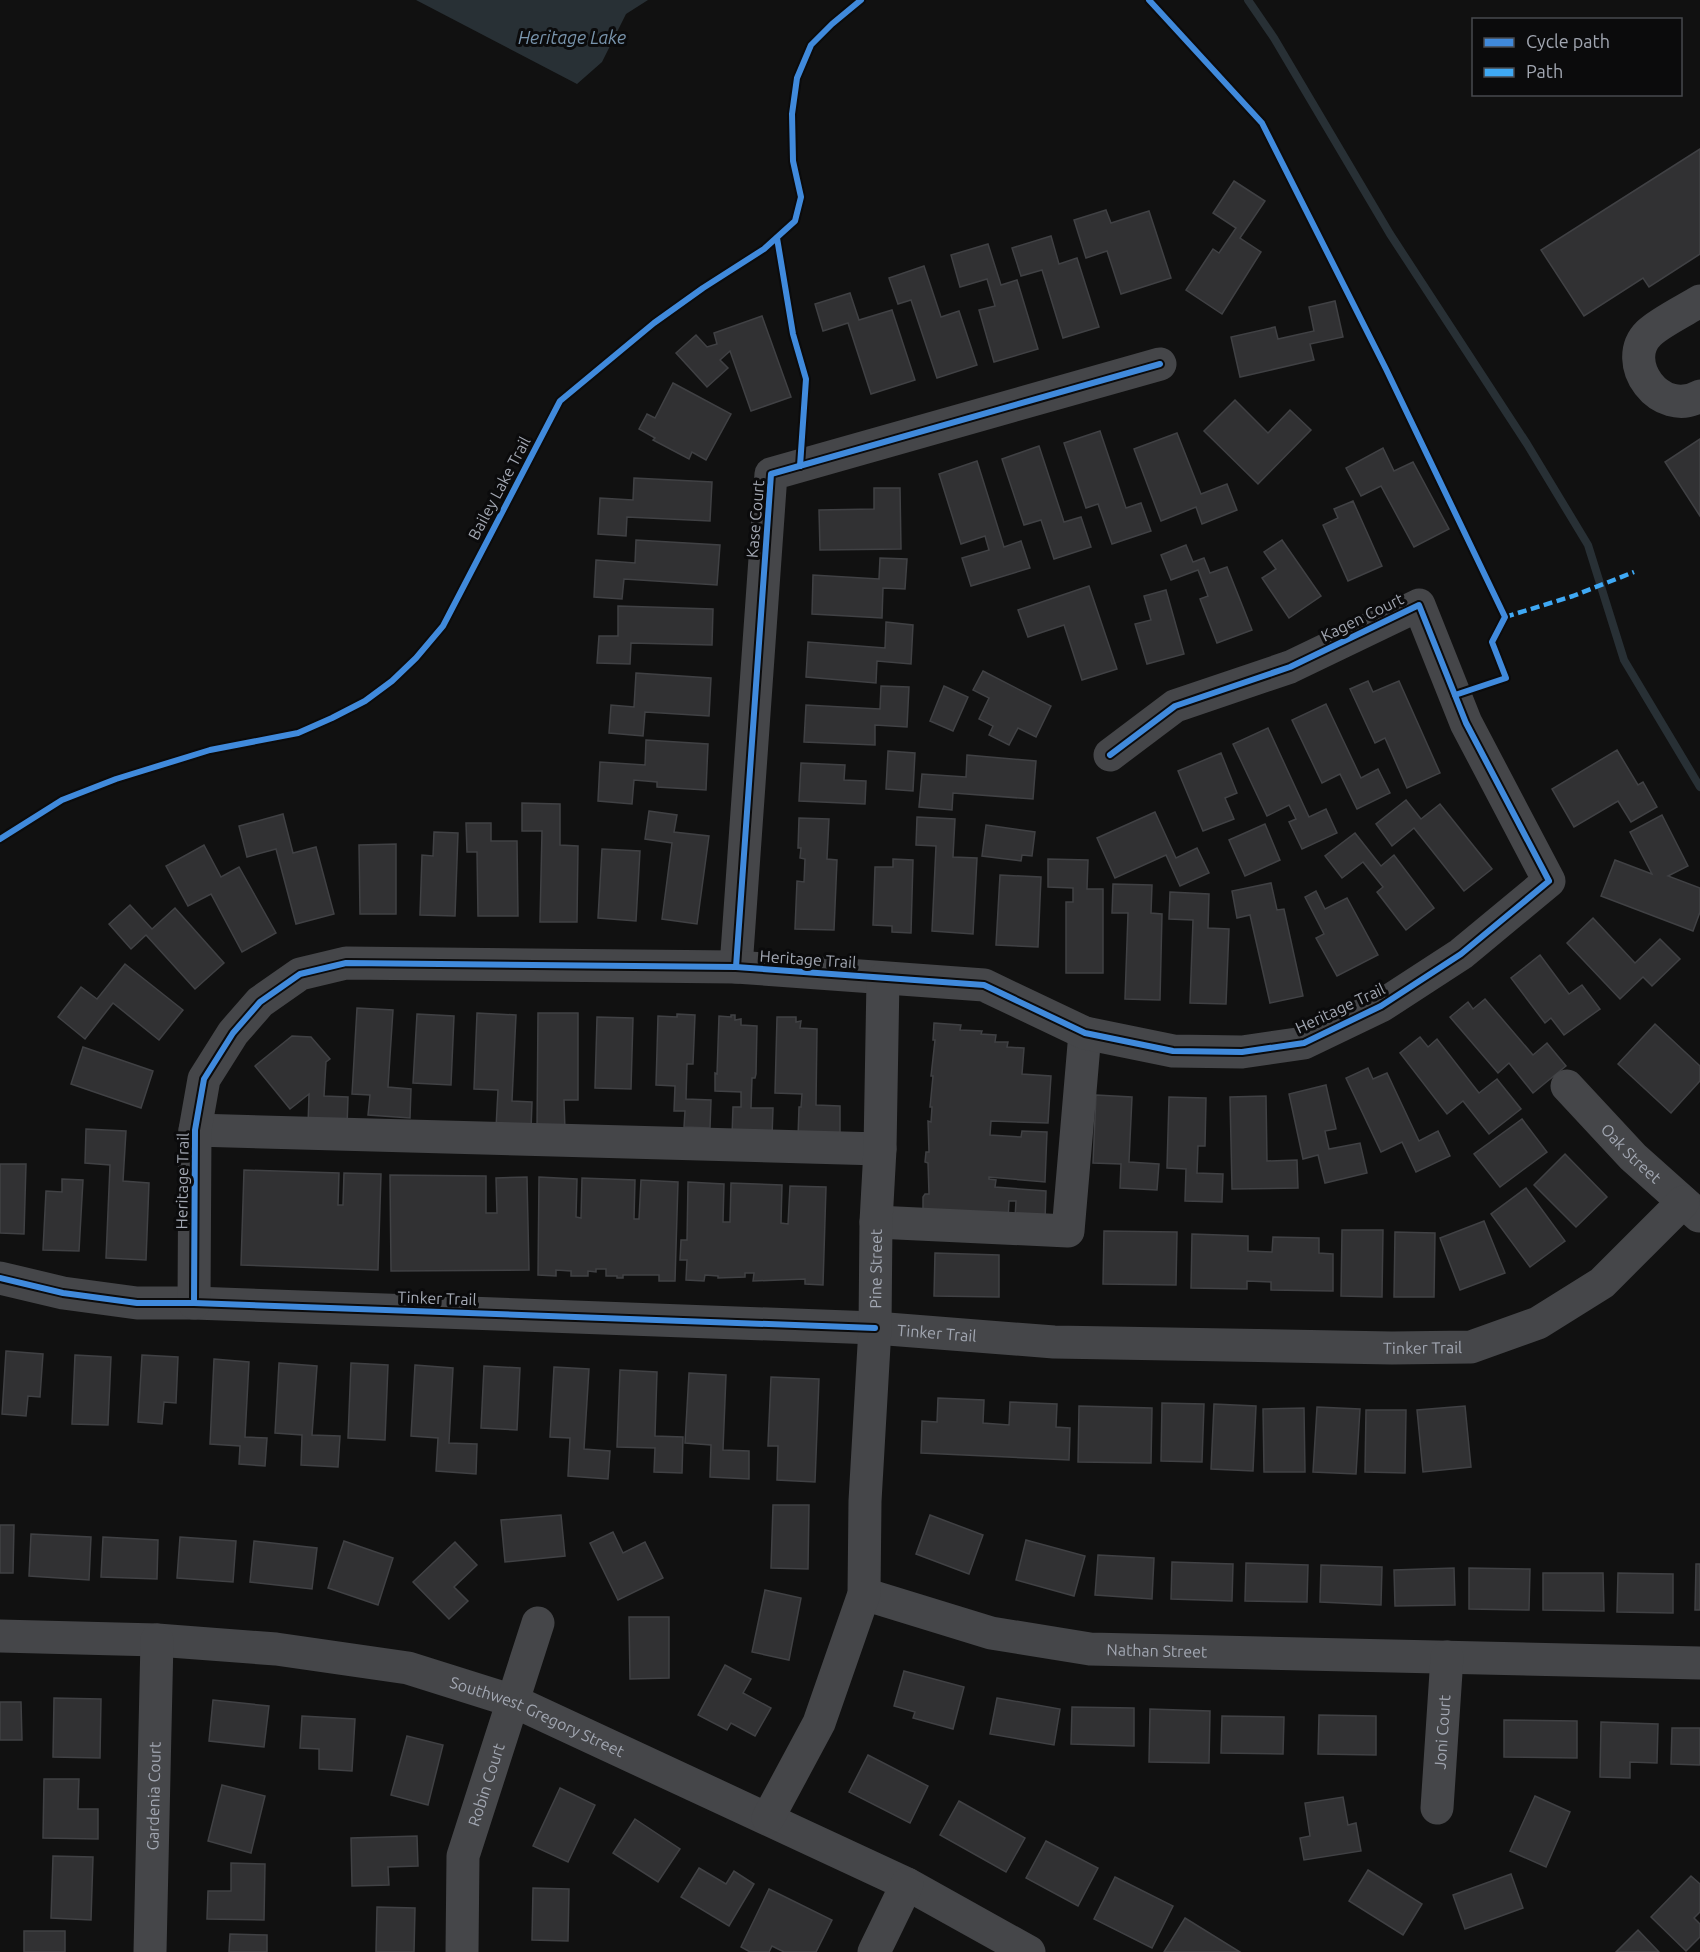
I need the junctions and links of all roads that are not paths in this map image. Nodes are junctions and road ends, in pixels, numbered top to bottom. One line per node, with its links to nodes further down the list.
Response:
1 (1700, 302): 3 (street)
2 (1160, 364): 6 (street, Kase Court)
3 (1700, 396)
4 (1110, 756): 5 (street, Kagen Court)
5 (1548, 881): 8 (street, Heritage Trail)
6 (736, 967): 7 (street, Heritage Trail); 10 (street, Heritage Trail)
7 (883, 979): 8 (street, Heritage Trail); 11 (street, Pine Street)
8 (1085, 1033): 13 (street)
9 (1567, 1086): 12 (street, Oak Street)
10 (195, 1130): 11 (street); 15 (street, Heritage Trail)
11 (880, 1149): 13 (street, Pine Street)
12 (1691, 1209): 16 (street, Tinker Trail)
13 (876, 1222): 16 (street, Pine Street)
14 (0, 1278): 15 (street, Tinker Trail)
15 (194, 1303): 16 (street, Tinker Trail)
16 (875, 1328): 17 (street, Pine Street)
17 (864, 1594): 21 (street, Nathan Street); 25 (street)
18 (538, 1623): 23 (street, Robin Court)
19 (0, 1636): 20 (street, Southwest Gregory Street)
20 (157, 1640): 23 (street, Southwest Gregory Street); 27 (street, Gardenia Court)
21 (1448, 1657): 22 (street, Nathan Street); 24 (street, Joni Court)
22 (1700, 1663)
23 (513, 1701): 25 (street, Southwest Gregory Street); 28 (street, Robin Court)
24 (1437, 1808)
25 (768, 1818): 26 (street, Southwest Gregory Street)
26 (907, 1884): 29 (street); 30 (street, Southwest Gregory Street)
27 (150, 1952)
28 (462, 1952)
29 (874, 1952)
30 (1029, 1952)

